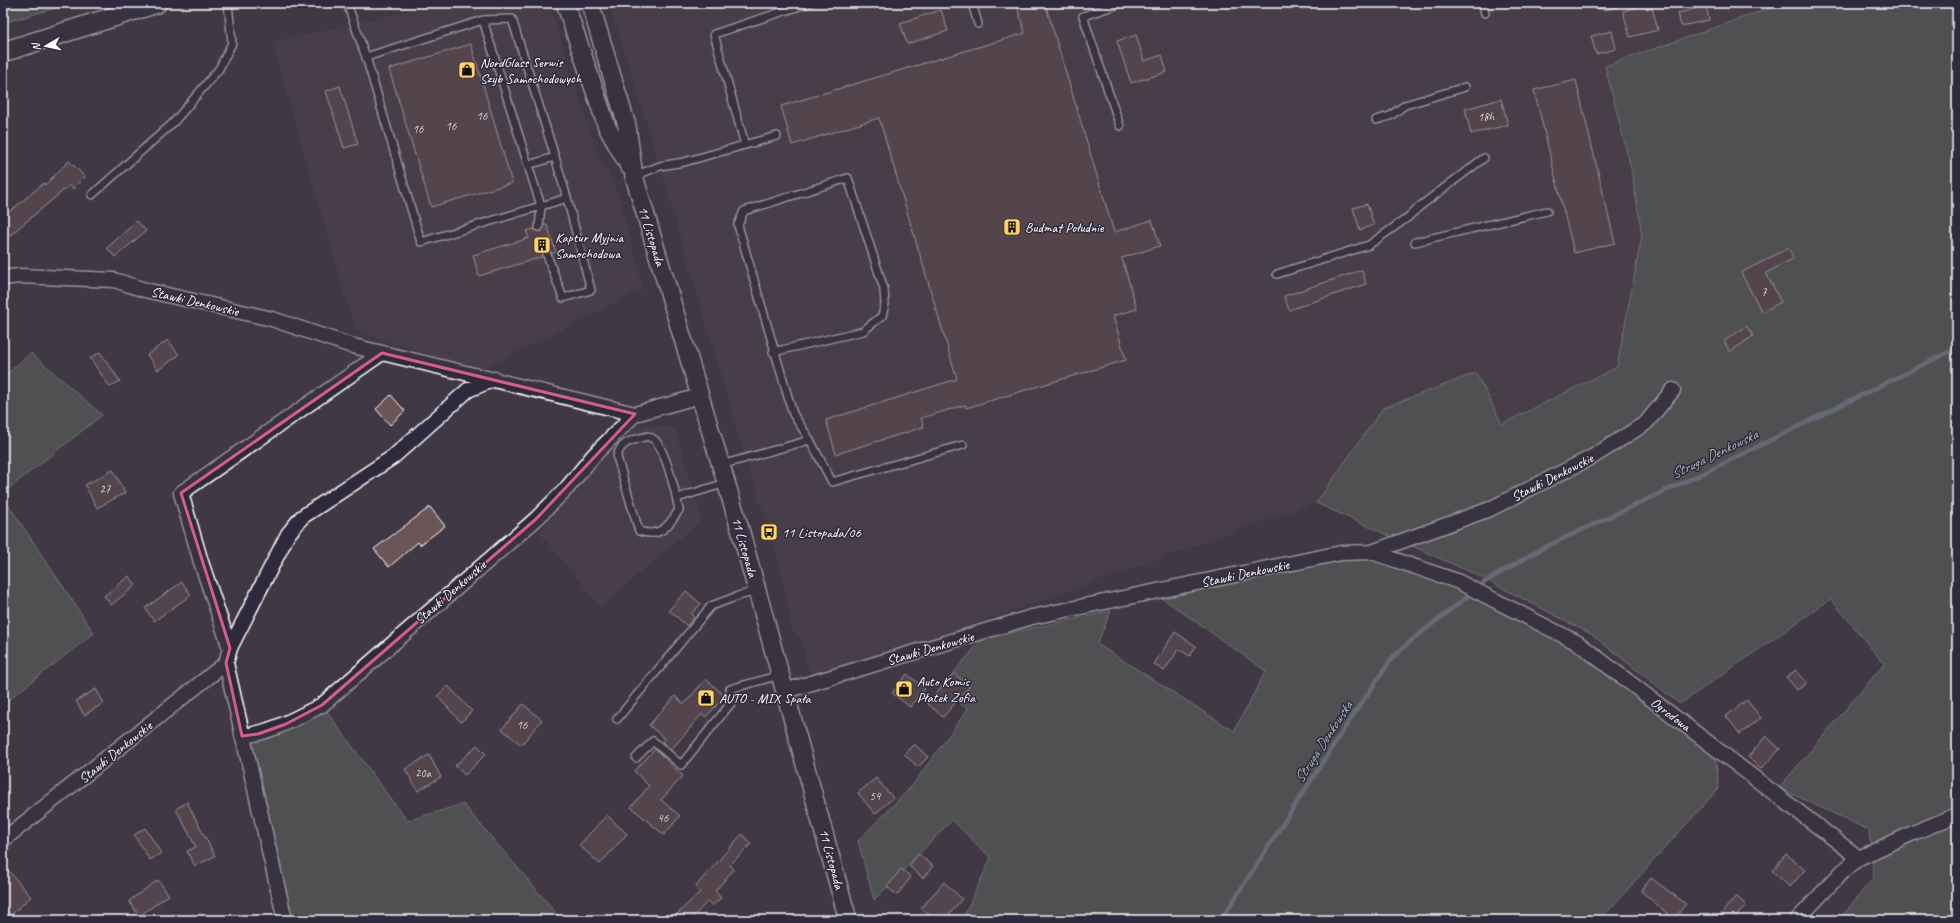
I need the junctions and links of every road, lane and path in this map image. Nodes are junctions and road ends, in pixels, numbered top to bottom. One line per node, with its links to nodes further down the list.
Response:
1 (157, 3): 15 (main road)
2 (228, 3): 26 (lane)
3 (346, 3): 16 (lane)
4 (565, 3): 25 (street, 11 Listopada)
5 (590, 3): 25 (street, 11 Listopada)
6 (809, 3): 21 (lane)
7 (972, 3): 14 (lane)
8 (1122, 3): 19 (lane)
9 (1482, 3): 12 (lane)
10 (1589, 3): 11 (lane)
11 (1615, 3)
12 (1485, 13)
13 (483, 20): 16 (lane); 22 (lane); 24 (lane)
14 (978, 24)
15 (3, 52)
16 (366, 58): 28 (lane)
17 (1465, 87): 18 (lane)
18 (1376, 120)
19 (1120, 126)
20 (777, 136): 21 (lane)
21 (745, 145): 25 (lane)
22 (555, 157): 24 (lane); 27 (lane)
23 (1484, 158): 33 (lane)
24 (528, 166): 28 (lane)
25 (634, 176): 39 (street, 11 Listopada)
26 (92, 194)
27 (567, 198): 28 (lane); 32 (lane)
28 (541, 206): 30 (lane)
29 (1547, 211): 31 (lane)
30 (539, 227)
31 (1415, 242)
32 (547, 255)
33 (1277, 274)
34 (3, 278): 36 (street, Stawki Denkowskie)
35 (774, 352): 35 (lane); 41 (lane)
36 (382, 353): 37 (street, Stawki Denkowskie); 48 (street)
37 (495, 379): 40 (street, Stawki Denkowskie); 48 (street)
38 (1673, 390): 46 (street, Stawki Denkowskie)
39 (700, 396): 40 (street, Stawki Denkowskie); 43 (street, 11 Listopada)
40 (635, 414): 53 (street, Stawki Denkowskie)
41 (810, 440): 42 (lane); 43 (lane)
42 (963, 445)
43 (721, 465): 44 (street, 11 Listopada)
44 (726, 483): 45 (lane); 47 (street, 11 Listopada)
45 (677, 498): 45 (lane)
46 (1372, 552): 51 (street, Stawki Denkowskie); 57 (street, Ogrodowa)
47 (757, 591): 50 (street, 11 Listopada); 52 (lane)
48 (230, 648): 49 (street)
49 (226, 663): 53 (street); 56 (street, Stawki Denkowskie)
50 (780, 674): 51 (street, 11 Listopada); 54 (lane)
51 (785, 691): 59 (street, 11 Listopada)
52 (617, 719)
53 (242, 736): 58 (street)
54 (636, 758)
55 (1957, 815): 57 (street)
56 (3, 840)
57 (1859, 858): 60 (street)
58 (285, 920)
59 (848, 920)
60 (1797, 920)

